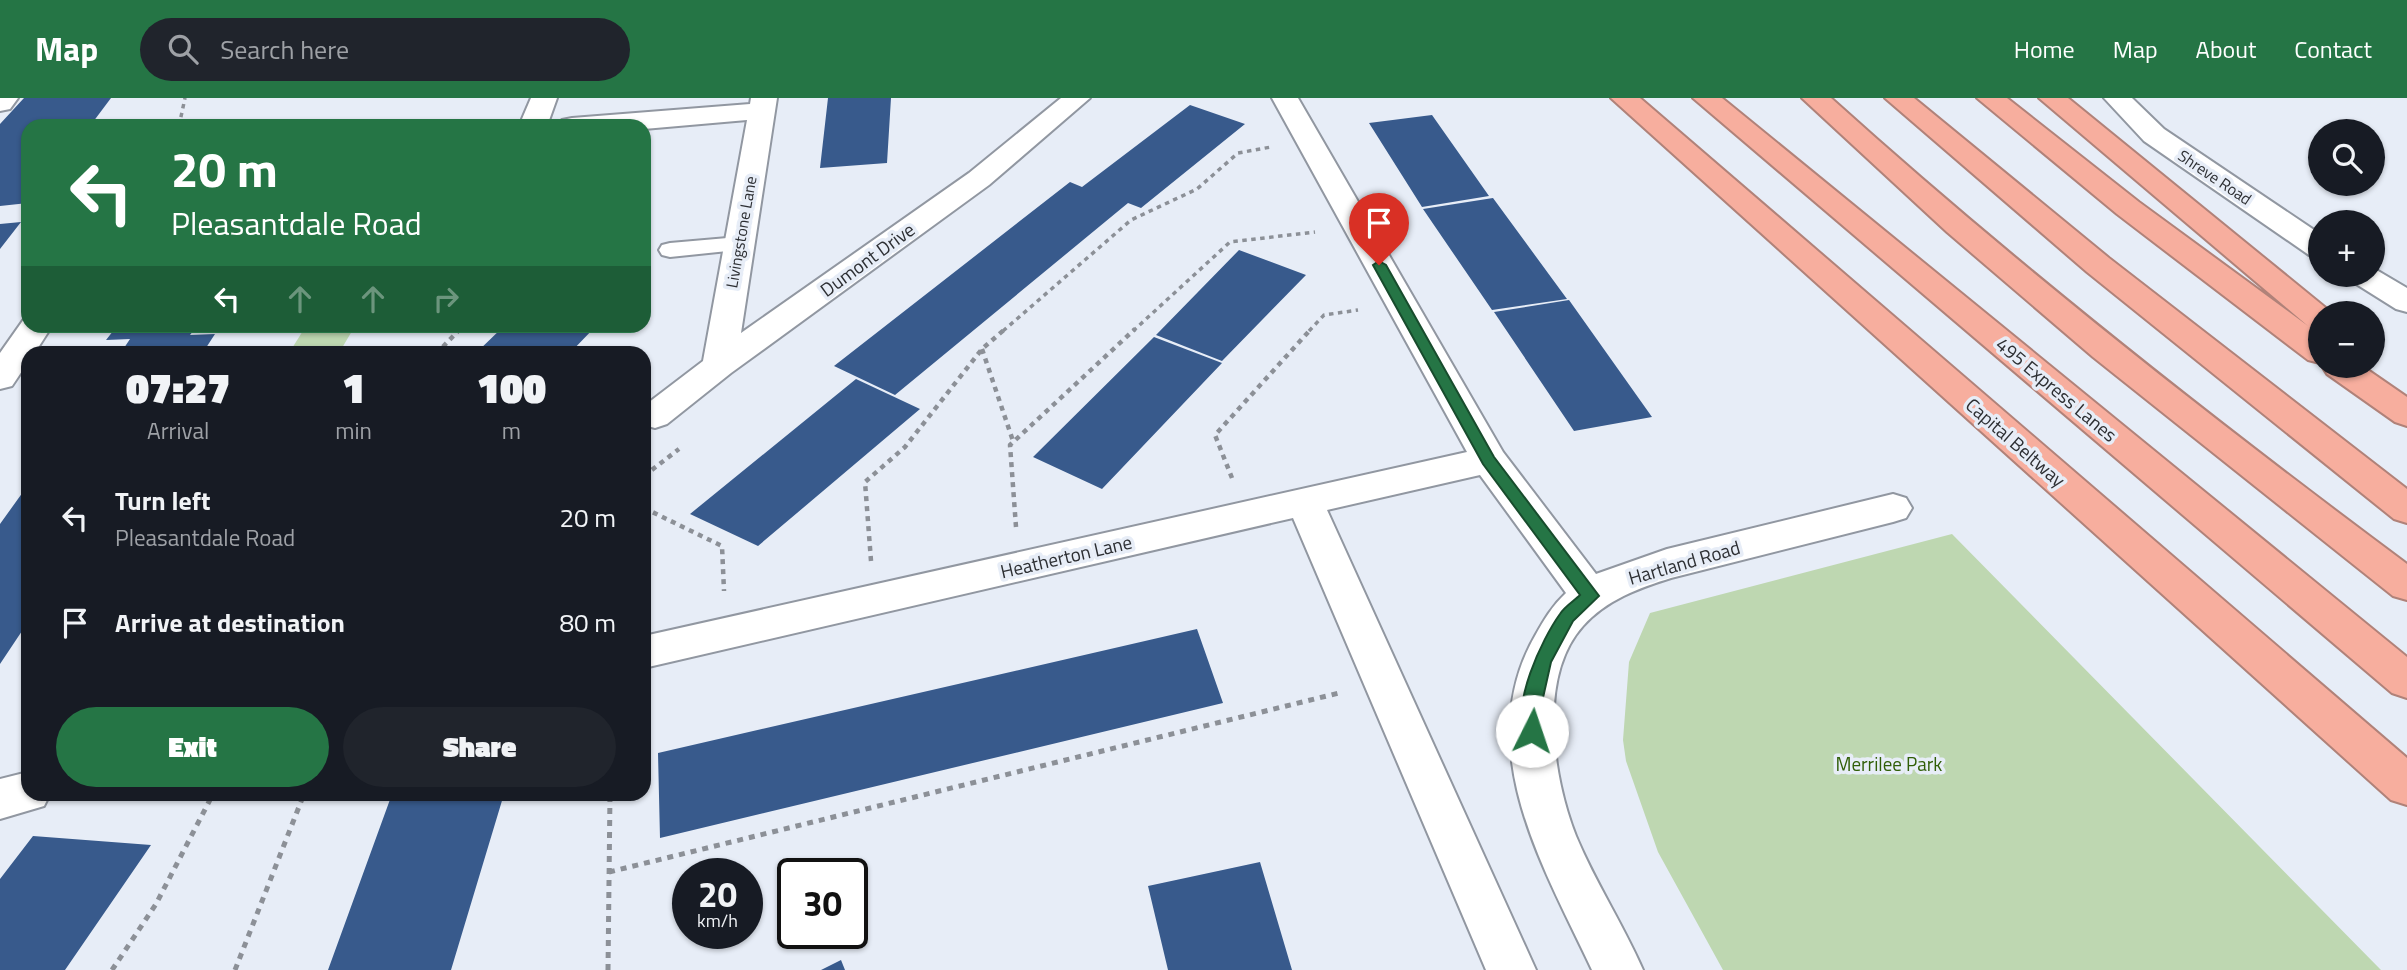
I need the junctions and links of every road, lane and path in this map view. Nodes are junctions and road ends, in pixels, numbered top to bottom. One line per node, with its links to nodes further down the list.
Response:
1 (5, 98): 13 (street)
2 (185, 98): 15 (path)
3 (544, 98): 16 (street)
4 (1077, 98): 32 (street, Dumont Drive)
5 (1285, 98): 18 (street)
6 (1706, 98): 52 (highway, 495 Express Lanes)
7 (1815, 98): 47 (highway)
8 (1898, 98): 43 (highway)
9 (1990, 98): 28 (highway)
10 (2052, 98): 26 (highway)
11 (2117, 98): 20 (street, Shreve Road)
12 (1625, 99): 54 (highway, Capital Beltway)
13 (0, 103)
14 (763, 105): 17 (street); 21 (street, Livingstone Lane)
15 (180, 119)
16 (536, 119)
17 (636, 119)
18 (1310, 141): 19 (street); 31 (path)
19 (1358, 227): 25 (street); 39 (path)
20 (2308, 239)
21 (739, 244): 22 (lane); 32 (street, Livingstone Lane)
22 (670, 250)
23 (2383, 287): 24 (street)
24 (2407, 302)
25 (1401, 304): 40 (street); 45 (path)
26 (2308, 310)
27 (456, 333): 29 (path)
28 (2308, 343)
29 (444, 346)
30 (21, 348): 34 (street)
31 (982, 349): 39 (path); 49 (path)
32 (719, 365): 38 (street, Dumont Drive)
33 (2385, 372): 36 (highway)
34 (0, 378)
35 (2356, 378): 37 (highway)
36 (2407, 390)
37 (2407, 414)
38 (655, 416)
39 (1013, 441): 46 (path)
40 (1489, 460): 41 (street, Heatherton Lane); 48 (street)
41 (1305, 502): 45 (street, Heatherton Lane); 53 (street)
42 (1893, 508): 48 (street, Hartland Road)
43 (2407, 509)
44 (651, 511): 50 (path)
45 (1247, 515): 46 (street, Heatherton Lane)
46 (1019, 567): 49 (street, Heatherton Lane)
47 (2407, 585)
48 (1590, 596): 65 (street, Hartland Road)
49 (874, 600): 50 (street, Heatherton Lane)
50 (725, 634): 51 (street, Heatherton Lane)
51 (651, 650)
52 (2407, 681)
53 (1384, 682): 60 (path); 64 (street)
54 (2407, 786)
55 (21, 794): 56 (street)
56 (0, 799)
57 (210, 801): 61 (path)
58 (301, 801): 62 (path)
59 (610, 801): 60 (path)
60 (609, 872): 63 (path)
61 (112, 970)
62 (235, 970)
63 (608, 970)
64 (1511, 970)
65 (1618, 970)

